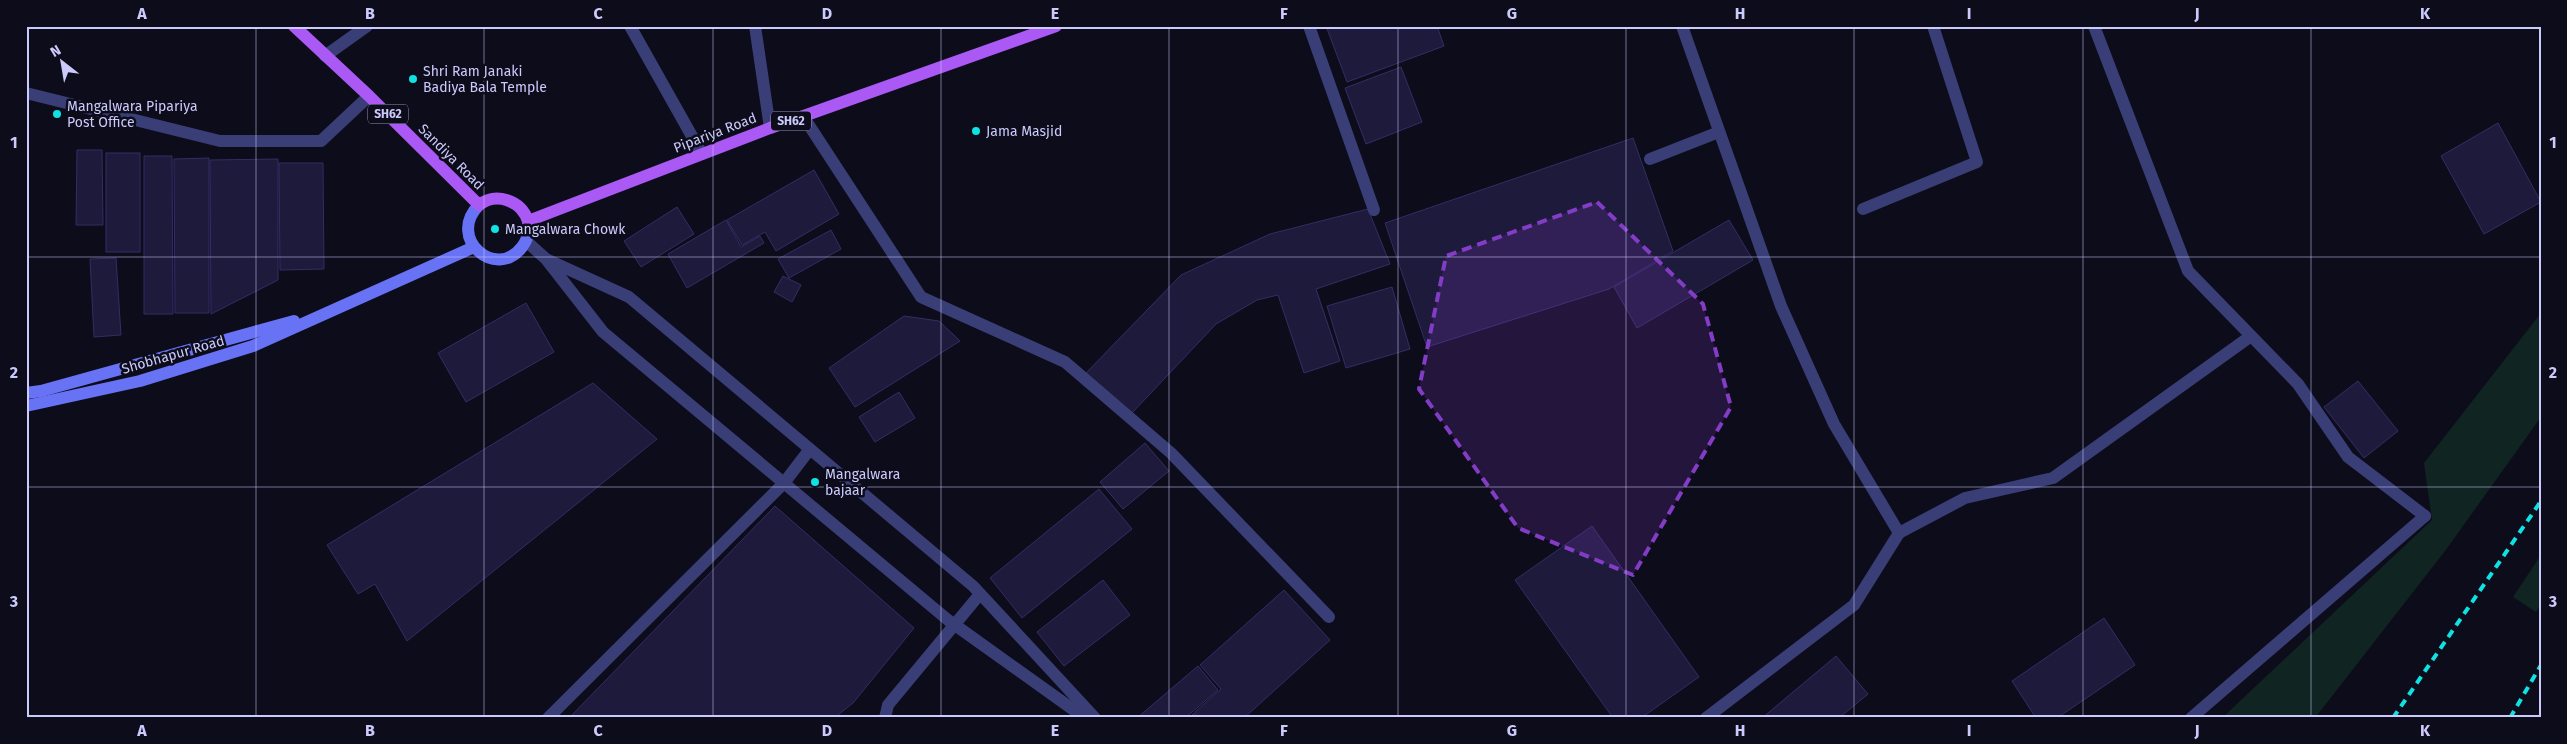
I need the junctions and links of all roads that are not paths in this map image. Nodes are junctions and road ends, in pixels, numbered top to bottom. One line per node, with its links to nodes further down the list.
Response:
1 (294, 26): 10 (main road, Sandiya Road / SH62)
2 (367, 26): 10 (street)
3 (630, 26): 16 (street)
4 (755, 26): 14 (street)
5 (1056, 26): 13 (main road, Pipariya Road / SH62)
6 (1310, 26): 20 (street)
7 (1682, 26): 15 (street)
8 (1934, 26): 19 (street)
9 (2094, 26): 26 (street)
10 (325, 56): 12 (main road, Sandiya Road / SH62)
11 (26, 93): 12 (street)
12 (369, 96): 18 (main road, Sandiya Road / SH62)
13 (803, 116): 14 (main road, Pipariya Road / SH62); 33 (street)
14 (770, 128): 16 (main road, Pipariya Road / SH62)
15 (1719, 132): 17 (street); 31 (street)
16 (702, 154): 21 (main road, Pipariya Road / SH62)
17 (1650, 160)
18 (479, 205): 21 (main road); 23 (main road)
19 (1863, 209)
20 (1374, 210)
21 (528, 221): 22 (main road)
22 (526, 240): 23 (main road); 24 (street)
23 (474, 247): 25 (main road, Shobhapur Road)
24 (546, 259): 29 (street); 30 (street)
25 (323, 314): 27 (main road, Shobhapur Road); 28 (main road, Shobhapur Road)
26 (2251, 336): 31 (street); 40 (street)
27 (26, 393)
28 (26, 406)
29 (810, 449): 30 (street); 32 (street)
30 (784, 484): 34 (street); 35 (street)
31 (1899, 533): 39 (street)
32 (980, 594): 34 (street); 38 (street)
33 (1329, 617)
34 (954, 624): 36 (street); 37 (street)
35 (548, 718)
36 (885, 718)
37 (1085, 718)
38 (1095, 718)
39 (1706, 718)
40 (2191, 718)

